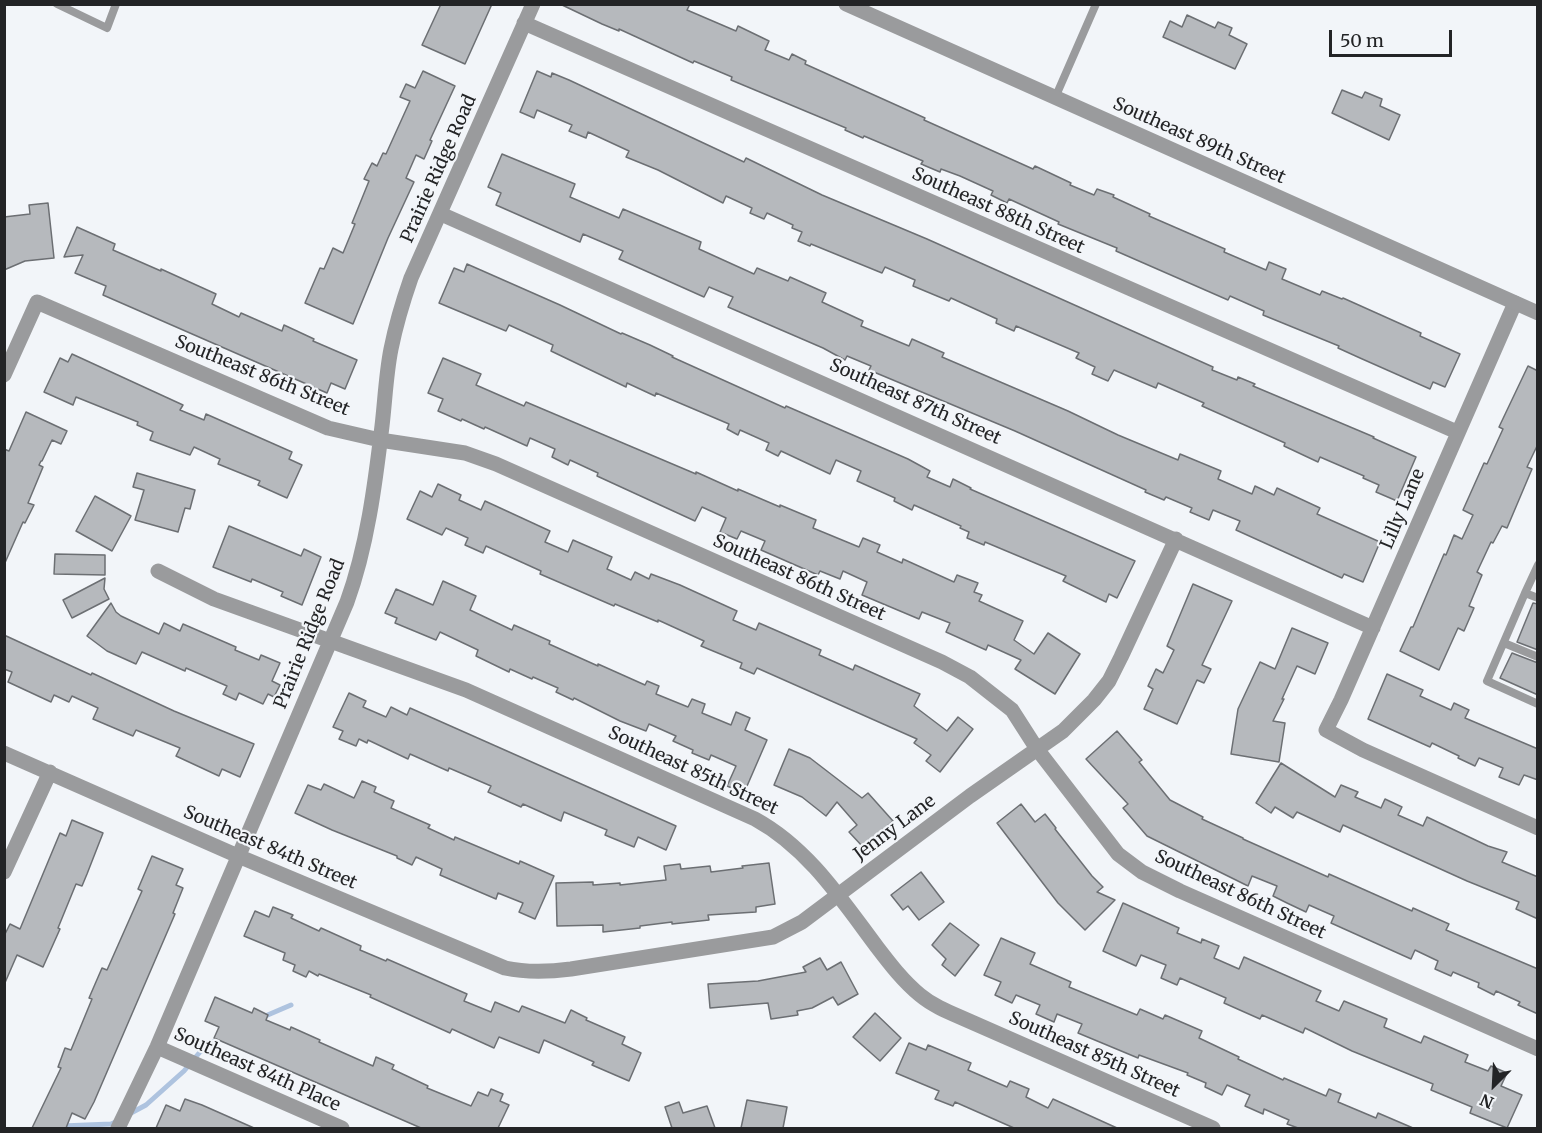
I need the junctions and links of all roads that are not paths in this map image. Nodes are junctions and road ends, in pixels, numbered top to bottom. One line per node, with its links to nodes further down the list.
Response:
1 (57, 4): 2 (lane)
2 (116, 4)
3 (533, 4): 6 (street, Prairie Ridge Road)
4 (846, 4): 7 (street, Southeast 89th Street)
5 (1096, 4): 7 (lane)
6 (524, 23): 8 (street, Prairie Ridge Road); 12 (street, Southeast 88th Street)
7 (1055, 98): 9 (street, Southeast 89th Street)
8 (441, 214): 13 (street, Prairie Ridge Road); 14 (street, Southeast 87th Street)
9 (1515, 303): 10 (street, Southeast 89th Street); 12 (street, Lilly Lane)
10 (1538, 313)
11 (4, 375): 13 (street, Southeast 86th Street)
12 (1457, 432): 19 (street, Lilly Lane)
13 (380, 440): 20 (street, Prairie Ridge Road); 24 (street, Southeast 86th Street)
14 (1176, 539): 19 (street, Southeast 87th Street); 24 (street, Jenny Lane)
15 (1538, 565): 17 (lane)
16 (158, 571): 20 (street, Southeast 85th Street)
17 (1526, 593): 18 (lane); 21 (lane)
18 (1538, 598)
19 (1373, 628): 27 (street, Lilly Lane)
20 (331, 642): 28 (street, Prairie Ridge Road); 30 (street, Southeast 85th Street)
21 (1504, 643): 22 (lane); 23 (lane)
22 (1538, 657)
23 (1538, 704)
24 (1037, 749): 30 (street, Jenny Lane); 33 (street, Southeast 86th Street)
25 (4, 753): 26 (street, Southeast 84th Street)
26 (50, 772): 28 (street, Southeast 84th Street); 29 (street)
27 (1538, 828)
28 (238, 856): 31 (street, Southeast 84th Street); 32 (street, Prairie Ridge Road)
29 (4, 872)
30 (838, 896): 31 (street, Jenny Lane); 36 (street, Southeast 85th Street)
31 (523, 972)
32 (157, 1047): 34 (street, Prairie Ridge Road); 35 (street, Southeast 84th Place)
33 (1538, 1048)
34 (118, 1128)
35 (342, 1128)
36 (1213, 1128)

